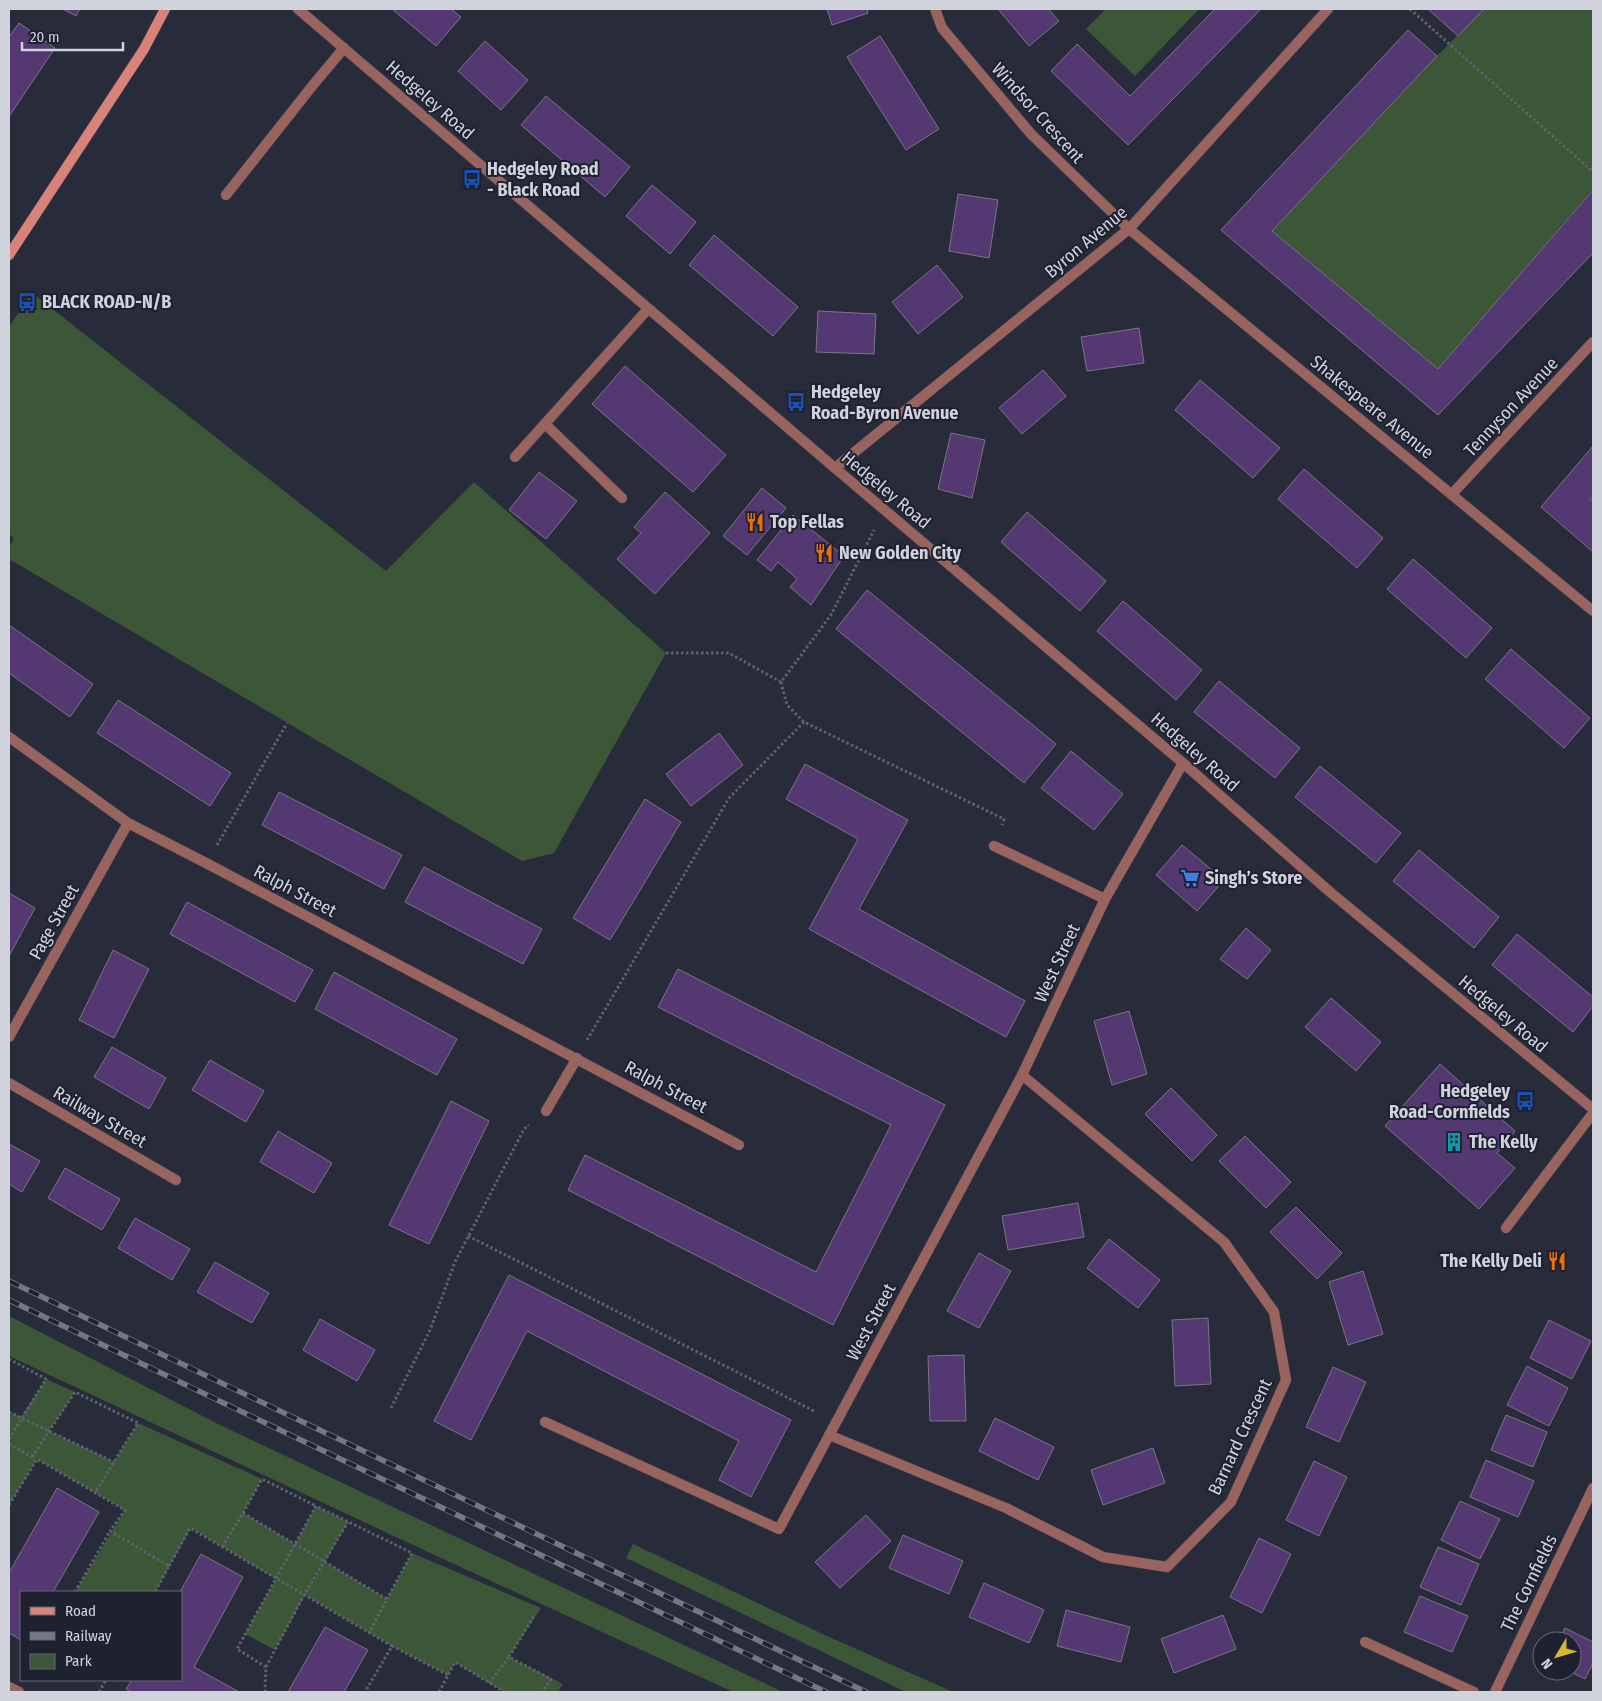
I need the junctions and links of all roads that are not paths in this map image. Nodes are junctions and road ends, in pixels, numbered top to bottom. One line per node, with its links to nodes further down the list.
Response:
1 (165, 9): 8 (street)
2 (298, 9): 5 (street, Hedgeley Road)
3 (935, 9): 7 (street, Windsor Crescent)
4 (1328, 9): 7 (street, Byron Avenue)
5 (344, 48): 6 (street); 9 (street, Hedgeley Road)
6 (226, 195)
7 (1129, 229): 13 (street, Byron Avenue); 14 (street, Shakespeare Avenue)
8 (9, 255)
9 (648, 308): 11 (street); 13 (street, Hedgeley Road)
10 (1593, 342): 14 (street, Tennyson Avenue)
11 (545, 424): 12 (street); 15 (street)
12 (515, 458)
13 (835, 468): 18 (street, Hedgeley Road)
14 (1452, 494): 16 (street, Shakespeare Avenue)
15 (622, 498)
16 (1593, 611)
17 (9, 737): 19 (street, Ralph Street)
18 (1183, 762): 21 (street, West Street); 26 (street, Hedgeley Road)
19 (128, 823): 22 (street, Page Street); 23 (street, Ralph Street)
20 (994, 846): 21 (street)
21 (1105, 899): 24 (street, West Street)
22 (9, 1037)
23 (577, 1058): 27 (street); 29 (street, Ralph Street)
24 (1022, 1075): 33 (street, West Street); 33 (street, Barnard Crescent)
25 (9, 1083): 30 (street, Railway Street)
26 (1593, 1109)
27 (546, 1111)
28 (1593, 1114): 31 (street)
29 (739, 1145)
30 (176, 1180)
31 (1506, 1228)
32 (545, 1422): 33 (street, West Street)
33 (829, 1435)
34 (1593, 1488): 39 (street, The Cornfields)
35 (1365, 1642): 38 (street)
36 (9, 1687): 37 (street)
37 (19, 1692)
38 (1474, 1692)
39 (1495, 1692)

